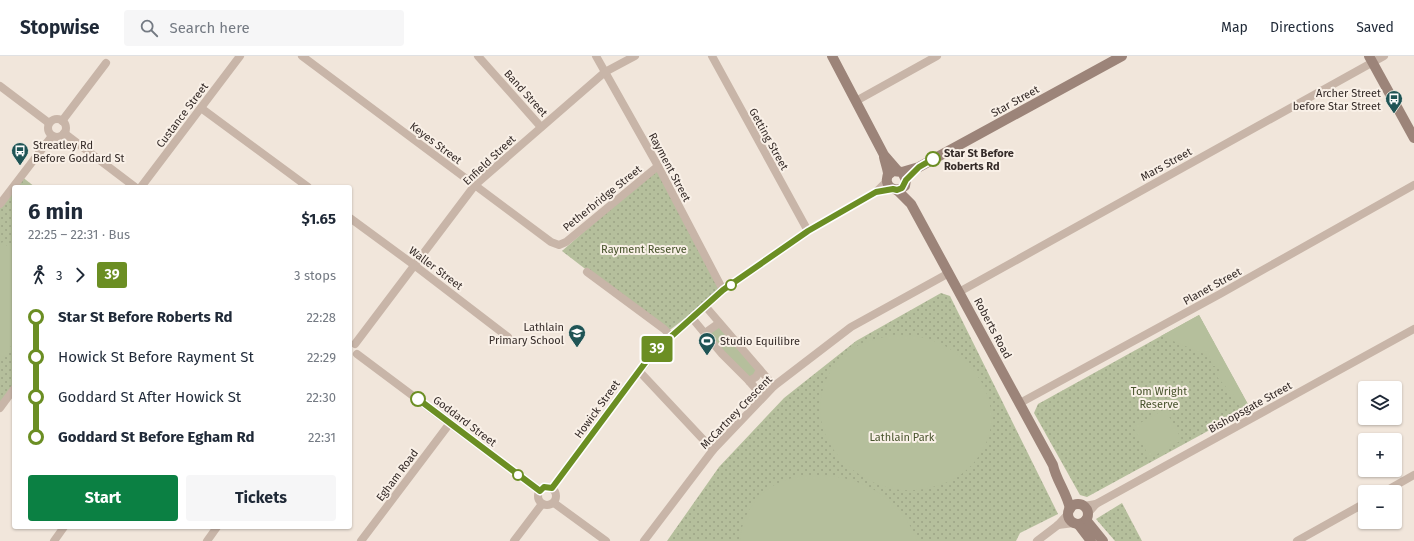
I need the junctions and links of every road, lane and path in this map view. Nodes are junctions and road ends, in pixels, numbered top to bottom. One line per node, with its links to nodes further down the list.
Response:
1 (240, 56): 15 (street, Custance Street)
2 (302, 56): 30 (street, Keyes Street)
3 (478, 56): 18 (street, Band Street)
4 (596, 56): 12 (street, Rayment Street)
5 (634, 56): 12 (street, Enfield Street)
6 (712, 56): 34 (street, Getting Street)
7 (832, 56): 14 (main road, Roberts Road)
8 (937, 56): 14 (street)
9 (1122, 56): 24 (main road, Star Street)
10 (1375, 58): 19 (main road); 22 (main road); 40 (street, Mars Street)
11 (106, 63): 16 (street)
12 (605, 72): 18 (street, Enfield Street); 23 (street, Rayment Street)
13 (0, 86): 17 (street)
14 (856, 101): 24 (main road, Roberts Road)
15 (201, 108): 27 (street, Custance Street); 28 (street)
16 (62, 121): 17 (street); 20 (street)
17 (49, 123): 21 (street)
18 (541, 127): 30 (street, Enfield Street)
19 (1414, 128)
20 (64, 133): 21 (street); 26 (street)
21 (52, 136): 25 (street)
22 (1414, 138)
23 (658, 166): 35 (street, Petherbridge Street); 39 (street, Rayment Street)
24 (897, 180): 34 (street, Howick Street); 38 (main road, Roberts Road)
25 (15, 185)
26 (132, 185)
27 (143, 185)
28 (305, 185)
29 (1414, 185): 56 (street, Planet Street)
30 (475, 186): 35 (street, Keyes Street); 36 (street, Enfield Street)
31 (12, 188): 32 (street)
32 (0, 204)
33 (352, 219): 36 (street, Waller Street)
34 (808, 231): 39 (street, Howick Street)
35 (559, 244)
36 (414, 265): 47 (street, Waller Street); 48 (street, Enfield Street)
37 (587, 272): 46 (street)
38 (949, 273): 40 (main road, Roberts Road); 53 (street, McCartney Crescent)
39 (723, 290): 41 (street, Howick Street)
40 (959, 292): 56 (main road, Roberts Road)
41 (706, 307): 42 (street, Howick Street); 43 (street)
42 (692, 318): 45 (street); 46 (street, Howick Street)
43 (719, 323): 45 (street); 50 (street)
44 (1414, 329): 69 (street, Bishopsgate Street)
45 (705, 333): 52 (street)
46 (671, 336): 51 (street, Howick Street)
47 (508, 337)
48 (352, 343): 49 (street)
49 (353, 355): 58 (street, Goddard Street)
50 (760, 370): 52 (street); 53 (street)
51 (639, 371): 59 (street); 63 (street, Howick Street)
52 (749, 381): 55 (street)
53 (774, 386): 55 (street, McCartney Crescent)
54 (12, 392): 57 (street)
55 (763, 398): 59 (street, McCartney Crescent)
56 (1020, 403): 60 (main road, Roberts Road)
57 (0, 408)
58 (450, 423): 64 (street, Goddard Street); 75 (street, Egham Road)
59 (713, 450): 78 (street, McCartney Crescent)
60 (1053, 465): 68 (main road, Roberts Road); 69 (main road, Roberts Road)
61 (1414, 475): 62 (street)
62 (1396, 485)
63 (552, 488): 64 (street); 65 (street)
64 (540, 491): 66 (street)
65 (554, 503): 66 (street); 77 (street)
66 (542, 504): 76 (street)
67 (1358, 507): 82 (street)
68 (1070, 511): 69 (main road, Roberts Road); 69 (main road); 70 (street)
69 (1082, 515): 70 (street, Bishopsgate Street); 80 (main road, Roberts Road); 81 (main road, Roberts Road)
70 (1058, 525): 79 (street)
71 (63, 529): 73 (street)
72 (216, 529): 74 (street)
73 (54, 541)
74 (207, 541)
75 (361, 541)
76 (514, 541)
77 (606, 541)
78 (644, 541)
79 (1037, 541)
80 (1091, 541)
81 (1103, 541)
82 (1297, 541)

